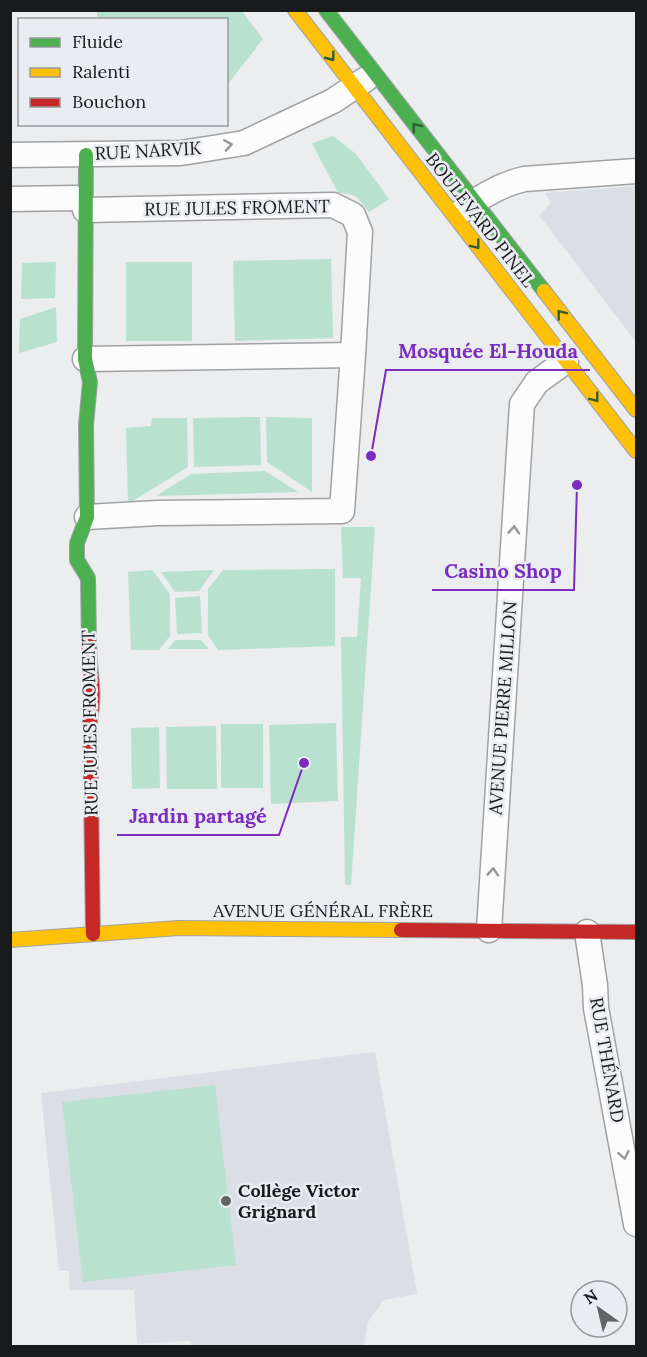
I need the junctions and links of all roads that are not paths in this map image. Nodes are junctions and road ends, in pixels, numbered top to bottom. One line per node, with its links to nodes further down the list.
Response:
1 (295, 10): 4 (street, BOULEVARD PINEL, one-way to 4)
2 (326, 10): 3 (street, BOULEVARD PINEL)
3 (375, 73): 4 (street, RUE NARVIK); 9 (street, BOULEVARD PINEL, one-way to 3)
4 (354, 87): 5 (street, RUE NARVIK, one-way to 4); 11 (street, BOULEVARD PINEL)
5 (86, 154): 6 (street, RUE NARVIK); 10 (street, RUE JULES FROMENT)
6 (10, 155)
7 (636, 171): 9 (street)
8 (10, 199): 10 (street)
9 (473, 202): 11 (street); 15 (street, BOULEVARD PINEL, one-way to 9)
10 (80, 204): 12 (street, RUE JULES FROMENT); 13 (street, RUE JULES FROMENT)
11 (454, 217): 14 (street, BOULEVARD PINEL, one-way to 14)
12 (352, 355): 13 (street); 17 (street, RUE JULES FROMENT)
13 (85, 359): 17 (street, RUE JULES FROMENT)
14 (566, 361): 16 (street, BOULEVARD PINEL, one-way to 16); 18 (street, AVENUE PIERRE MILLON, one-way to 14)
15 (636, 410)
16 (636, 451)
17 (87, 517): 21 (street, RUE JULES FROMENT)
18 (489, 930): 19 (street, AVENUE GÉNÉRAL FRÈRE); 21 (street, AVENUE GÉNÉRAL FRÈRE)
19 (587, 932): 20 (street, AVENUE GÉNÉRAL FRÈRE); 23 (street, RUE THÉNARD, one-way to 23)
20 (636, 932)
21 (93, 934): 22 (street, AVENUE GÉNÉRAL FRÈRE)
22 (10, 940)
23 (636, 1224)

